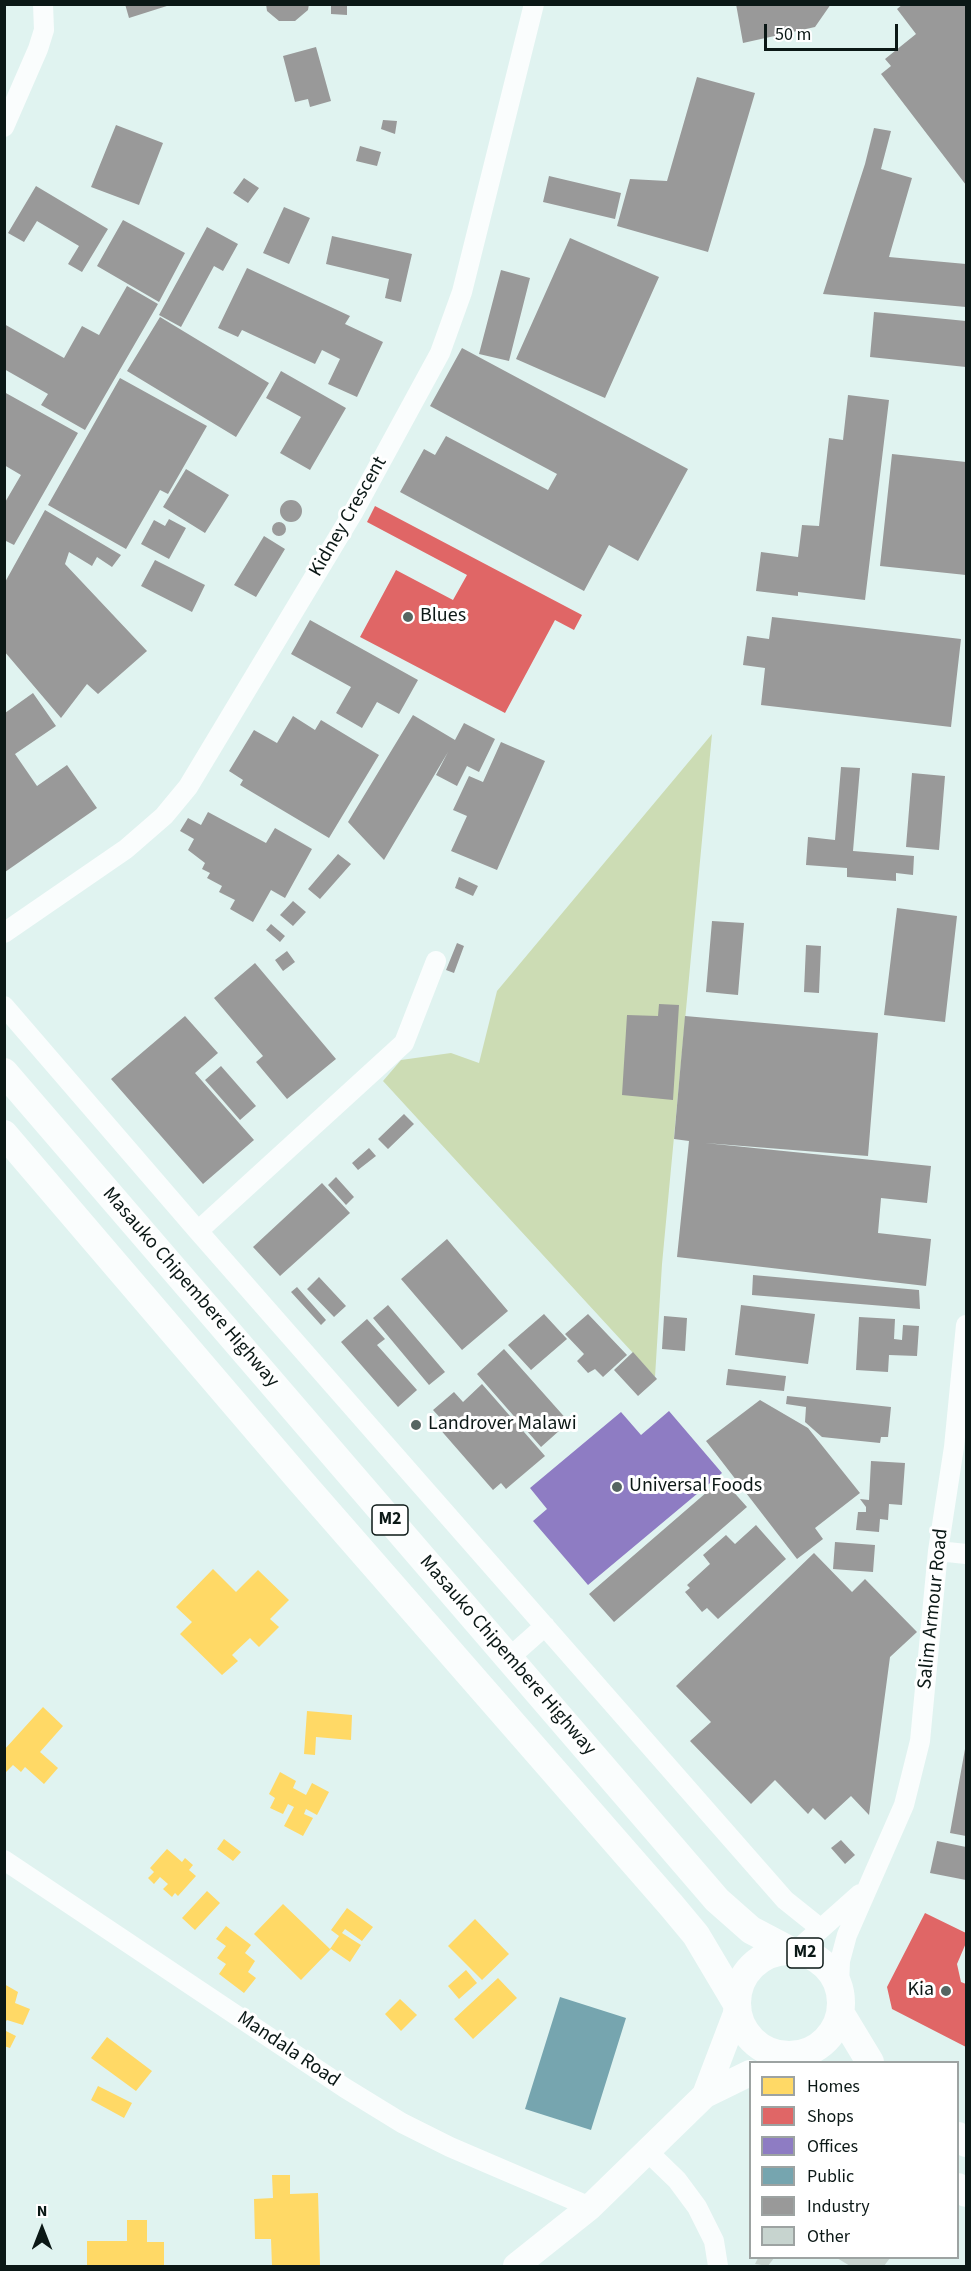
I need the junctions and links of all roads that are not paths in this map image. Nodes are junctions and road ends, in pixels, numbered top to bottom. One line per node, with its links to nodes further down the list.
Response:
1 (43, 4): 3 (street)
2 (534, 4): 4 (street, Kidney Crescent)
3 (4, 128)
4 (4, 933)
5 (436, 960): 9 (street)
6 (4, 1006): 9 (street)
7 (4, 1072): 15 (highway, Masauko Chipembere Highway / M2)
8 (4, 1134): 21 (highway, Masauko Chipembere Highway / M2)
9 (198, 1231): 14 (street)
10 (966, 1325): 11 (street, Salim Armour Road)
11 (960, 1448): 12 (street, Salim Armour Road)
12 (938, 1551): 13 (street); 17 (street, Salim Armour Road)
13 (966, 1554)
14 (545, 1626): 15 (street); 18 (street)
15 (509, 1658): 19 (highway, Masauko Chipembere Highway / M2)
16 (4, 1860): 28 (street, Mandala Road)
17 (869, 1886): 18 (street, Salim Armour Road); 20 (street, Salim Armour Road)
18 (820, 1928): 19 (street, Salim Armour Road)
19 (792, 1951): 20 (highway, M2); 21 (highway, M2)
20 (839, 1985): 22 (highway, M2)
21 (737, 2007): 23 (highway, M2); 26 (main road)
22 (841, 2014): 23 (highway, M2); 24 (highway, M2)
23 (792, 2059)
24 (869, 2061)
25 (749, 2073): 26 (main road)
26 (705, 2095): 27 (main road)
27 (647, 2151): 28 (main road); 30 (street)
28 (590, 2207): 29 (main road)
29 (516, 2266)
30 (718, 2266)

